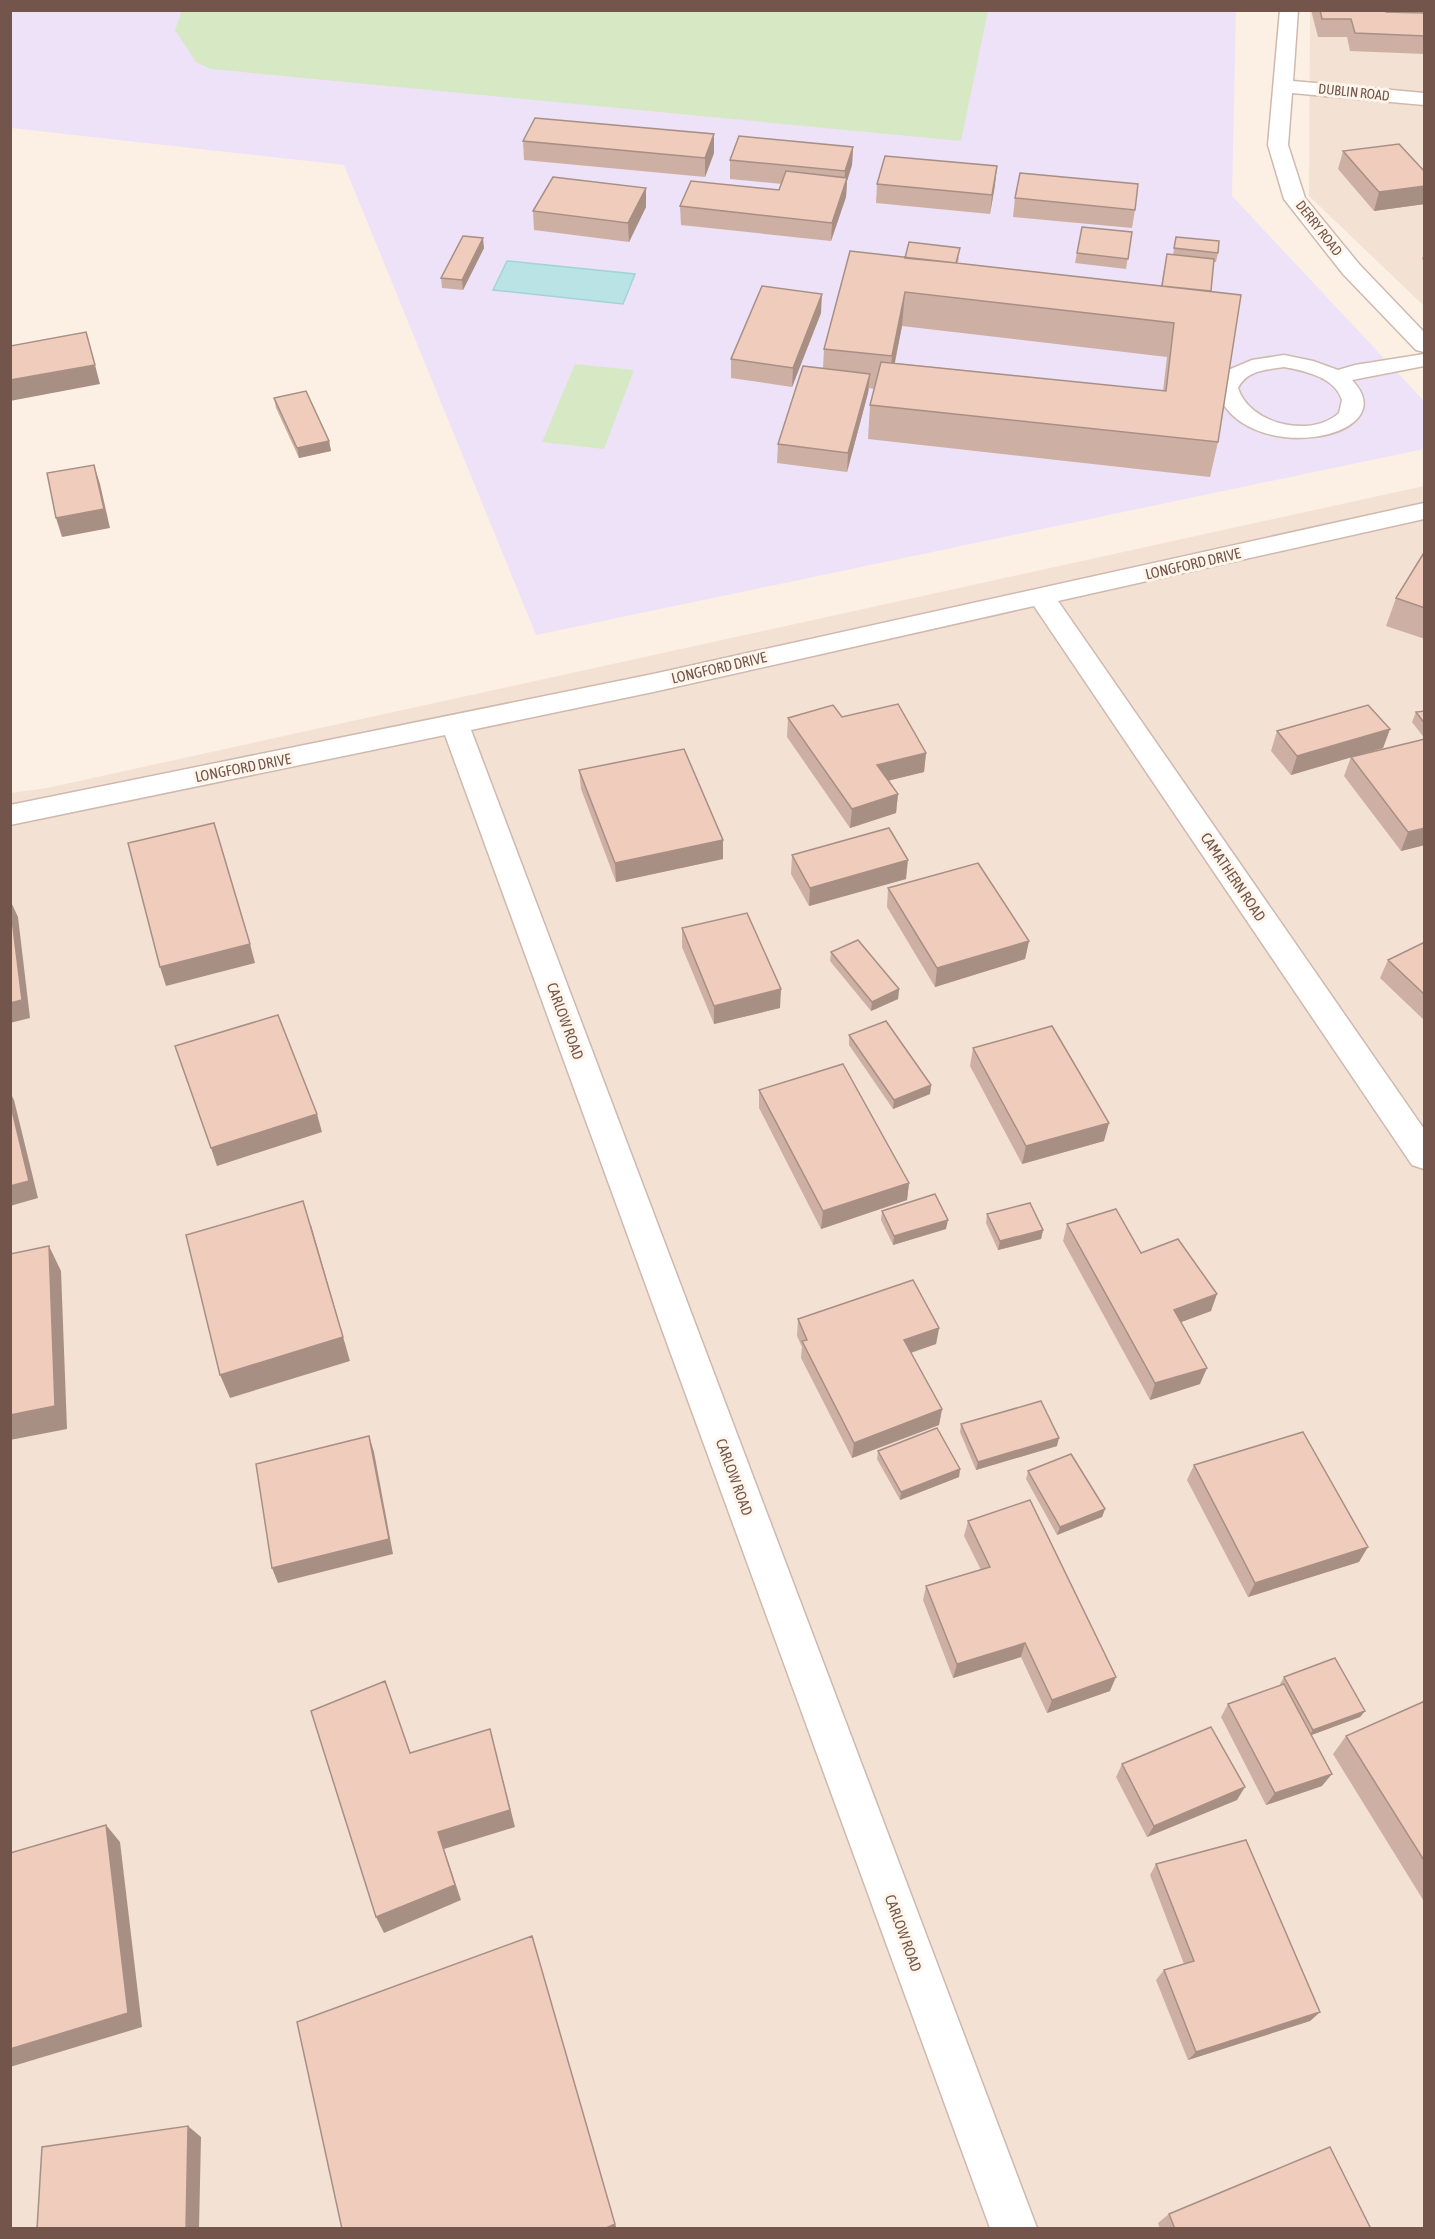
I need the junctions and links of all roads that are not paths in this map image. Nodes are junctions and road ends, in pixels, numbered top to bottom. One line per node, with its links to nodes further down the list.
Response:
1 (1289, 10): 2 (street, DERRY ROAD)
2 (1284, 86): 3 (street, DUBLIN ROAD); 4 (street, DERRY ROAD)
3 (1425, 99)
4 (1425, 345)
5 (1425, 360): 6 (lane)
6 (1338, 378): 6 (lane)
7 (1425, 511): 8 (street, LONGFORD DRIVE)
8 (1042, 598): 9 (street, LONGFORD DRIVE); 11 (street, CAMATHERN ROAD)
9 (455, 725): 10 (street, LONGFORD DRIVE); 12 (street, CARLOW ROAD)
10 (10, 815)
11 (1425, 1155)
12 (1013, 2229)

